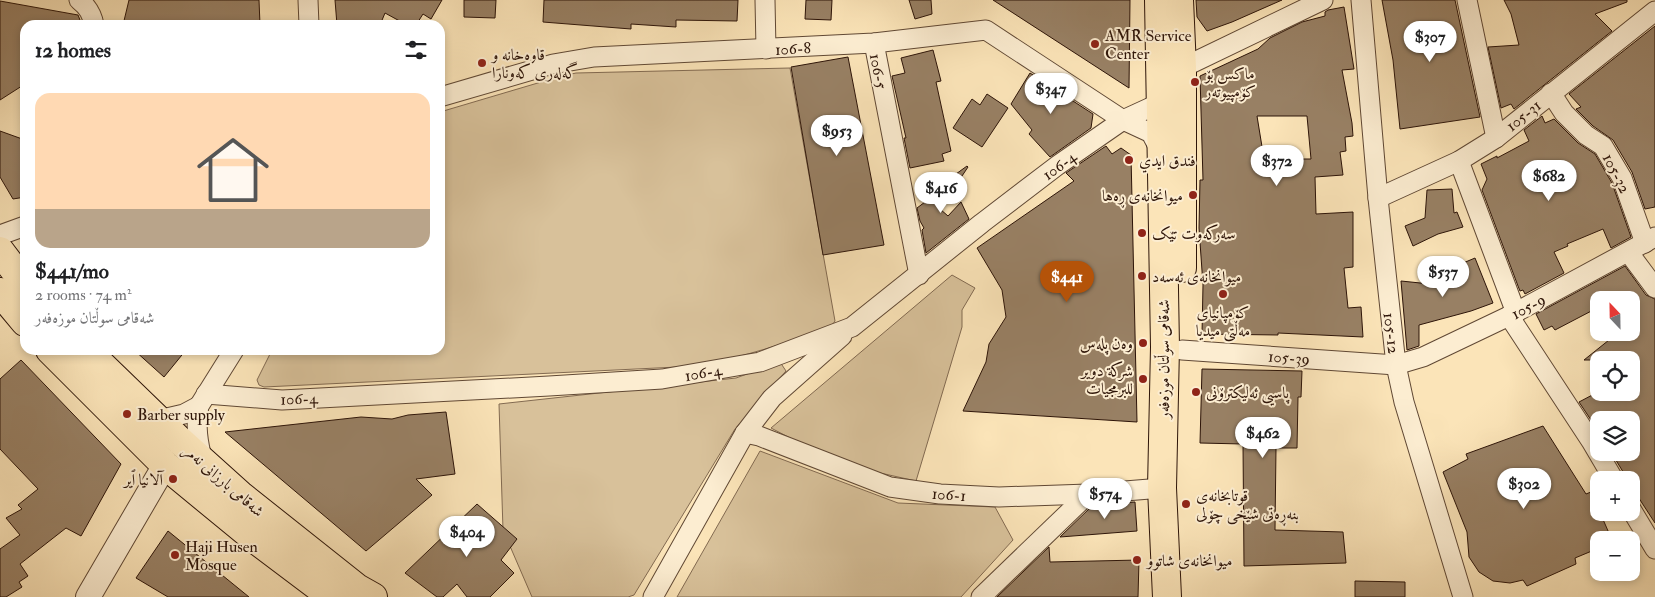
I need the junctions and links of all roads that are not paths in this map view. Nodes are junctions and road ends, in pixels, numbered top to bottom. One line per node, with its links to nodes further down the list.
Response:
1 (79, 0): 10 (street)
2 (308, 0): 11 (street)
3 (765, 0): 13 (street)
4 (1159, 0): 17 (main road, شەقامی سوڵتان موزەفەر)
5 (1179, 0): 14 (main road, شەقامی سوڵتان موزەفەر)
6 (1323, 0): 14 (street)
7 (1362, 0): 22 (street, 105-12)
8 (1467, 0): 19 (street)
9 (1655, 11): 15 (street, 105-31)
10 (93, 20)
11 (309, 20)
12 (874, 44): 13 (street, 106-8); 18 (street, 106-8); 28 (street, 106-5)
13 (766, 49): 16 (street, 106-8)
14 (1182, 68): 35 (main road, شەقامی سوڵتان موزەفەر)
15 (1550, 93): 19 (street, 105-31); 25 (street, 105-32)
16 (445, 96)
17 (1160, 103): 18 (street, 106-4); 20 (main road, شەقامی سوڵتان موزەفەر)
18 (1123, 120): 20 (street, 106-8); 28 (street, 106-4)
19 (1496, 138): 21 (street, 105-31)
20 (1161, 153): 46 (main road, شەقامی سوڵتان موزەفەر)
21 (1459, 161): 22 (street, 105-31); 32 (street)
22 (1378, 198): 39 (street, 105-12)
23 (20, 228): 24 (street)
24 (0, 235)
25 (1650, 240): 27 (street, 105-9)
26 (0, 251): 29 (main road)
27 (1628, 252): 30 (street); 32 (street, 105-9)
28 (919, 275): 34 (street, 106-4)
29 (20, 277)
30 (1655, 288)
31 (0, 292): 33 (main road)
32 (1512, 314): 39 (street, 105-9); 45 (street)
33 (20, 316)
34 (852, 327): 40 (street, 106-4); 42 (street)
35 (1182, 350): 39 (street, 105-39); 56 (main road, شەقامی سوڵتان موزەفەر)
36 (55, 355): 44 (main road, شەقامی بارزانی نەمر)
37 (91, 355): 41 (main road, شەقامی بارزانی نەمر)
38 (231, 355): 40 (street)
39 (1396, 365): 57 (street, 105-12)
40 (203, 400): 41 (street); 43 (street)
41 (158, 420): 43 (main road, شەقامی بارزانی نەمر)
42 (745, 433): 47 (street, 106-1); 53 (street)
43 (203, 462): 52 (main road, شەقامی بارزانی نەمر)
44 (165, 465): 50 (street); 51 (main road, شەقامی بارزانی نەمر)
45 (1609, 471)
46 (1162, 488): 47 (street, 106-1); 55 (main road, شەقامی سوڵتان موزەفەر)
47 (1088, 494): 54 (street)
48 (1638, 521): 49 (street)
49 (1655, 549)
50 (88, 597)
51 (332, 597)
52 (373, 597)
53 (653, 597)
54 (981, 597)
55 (1167, 597)
56 (1184, 597)
57 (1463, 597)

